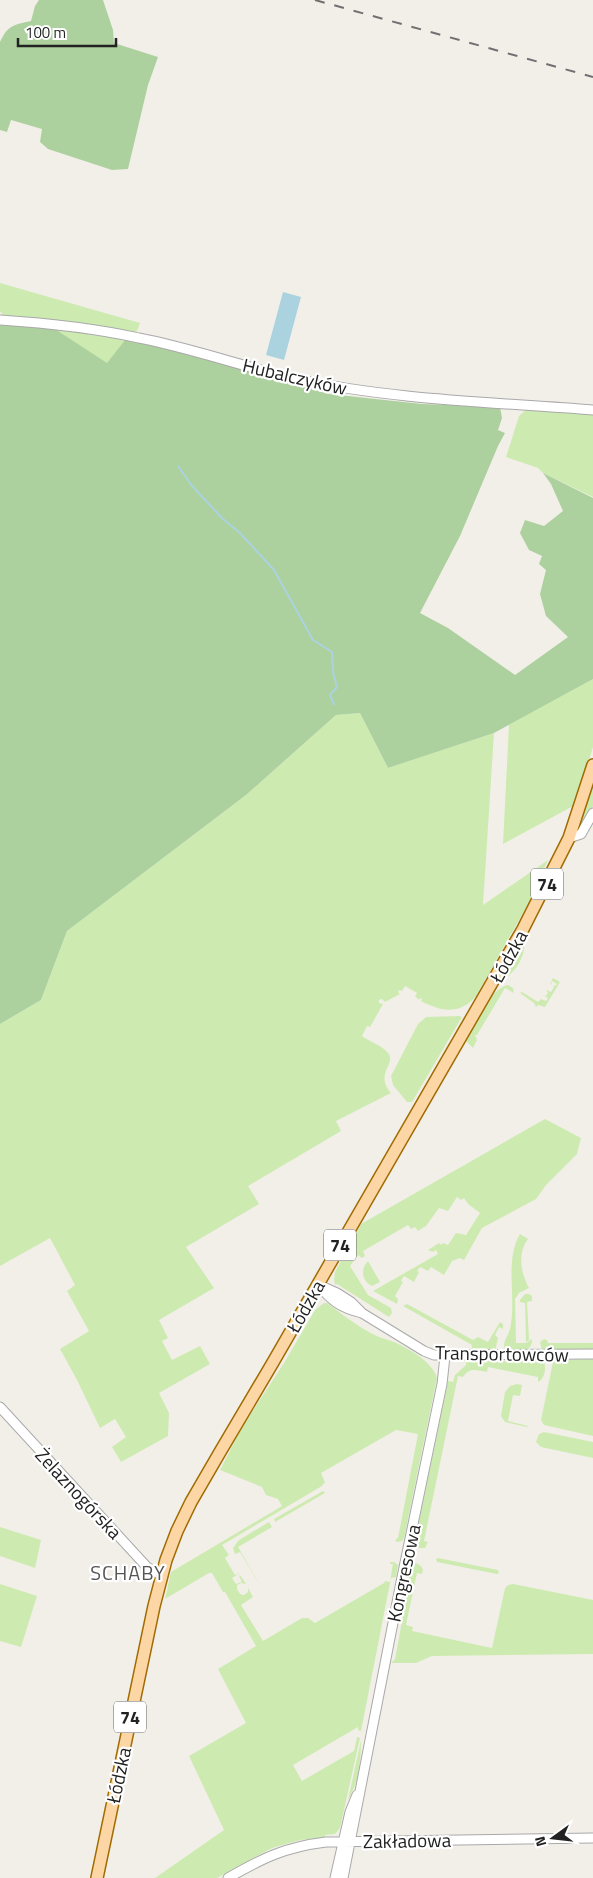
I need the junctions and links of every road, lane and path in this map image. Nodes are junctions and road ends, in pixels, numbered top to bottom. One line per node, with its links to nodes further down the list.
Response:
1 (0, 320): 2 (street, Hubalczyków)
2 (593, 410)
3 (593, 765): 5 (main road, Łódzka / 74)
4 (593, 813): 5 (street)
5 (569, 838): 6 (main road, Łódzka / 74)
6 (317, 1284): 8 (street, Transportowców); 10 (main road, Łódzka / 74)
7 (593, 1354): 8 (street, Transportowców)
8 (445, 1356): 12 (street, Kongresowa)
9 (0, 1408): 10 (street, Żelaznogórska)
10 (162, 1575): 13 (main road, Łódzka / 74)
11 (593, 1838): 12 (street, Zakładowa)
12 (347, 1841): 14 (street, Zakładowa); 15 (street, Kongresowa); 16 (street, Kongresowa)
13 (97, 1878)
14 (228, 1878)
15 (335, 1878)
16 (343, 1878)

